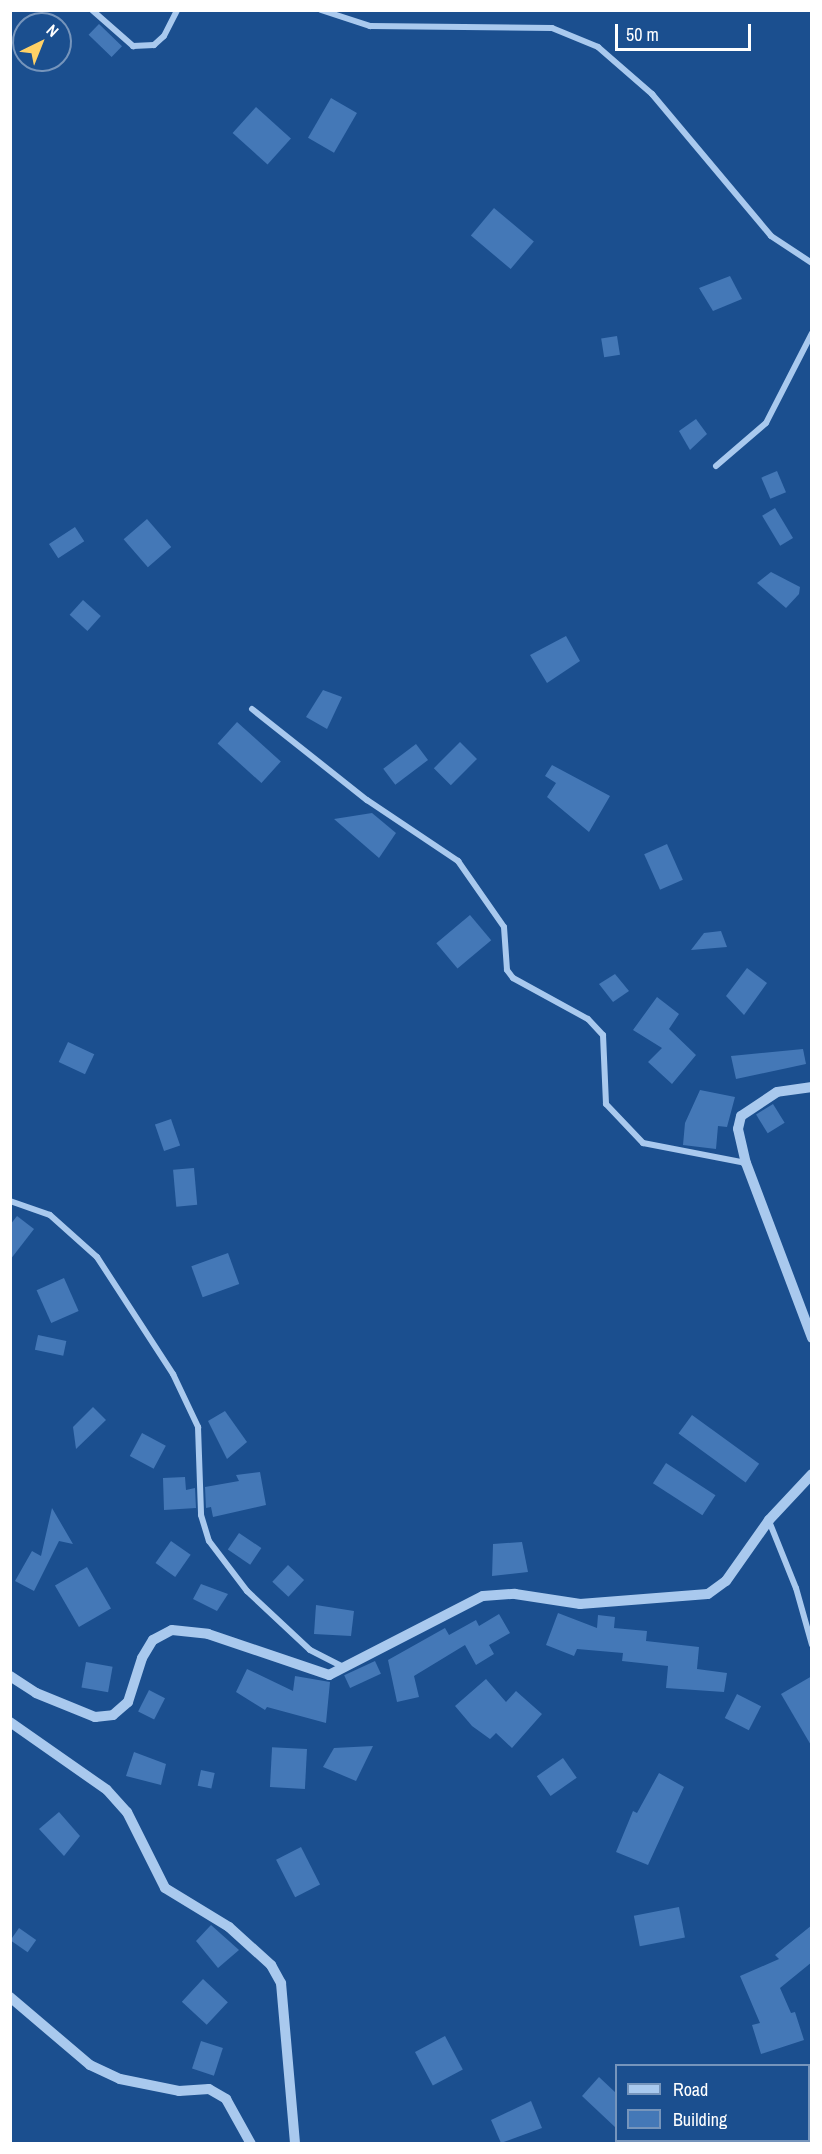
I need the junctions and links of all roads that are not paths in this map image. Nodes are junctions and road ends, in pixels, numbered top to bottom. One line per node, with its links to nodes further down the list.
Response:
1 (92, 10): 2 (street)
2 (177, 10)
3 (321, 10): 4 (street)
4 (812, 263)
5 (812, 333): 6 (street)
6 (716, 466)
7 (252, 709): 9 (street)
8 (812, 1087): 9 (street)
9 (746, 1163): 11 (street)
10 (10, 1201): 15 (street)
11 (812, 1338)
12 (812, 1474): 13 (street)
13 (769, 1520): 14 (street); 15 (street)
14 (812, 1645)
15 (345, 1668): 16 (street)
16 (10, 1676)
17 (10, 1722): 20 (street)
18 (10, 1997): 19 (street)
19 (251, 2144)
20 (295, 2144)

